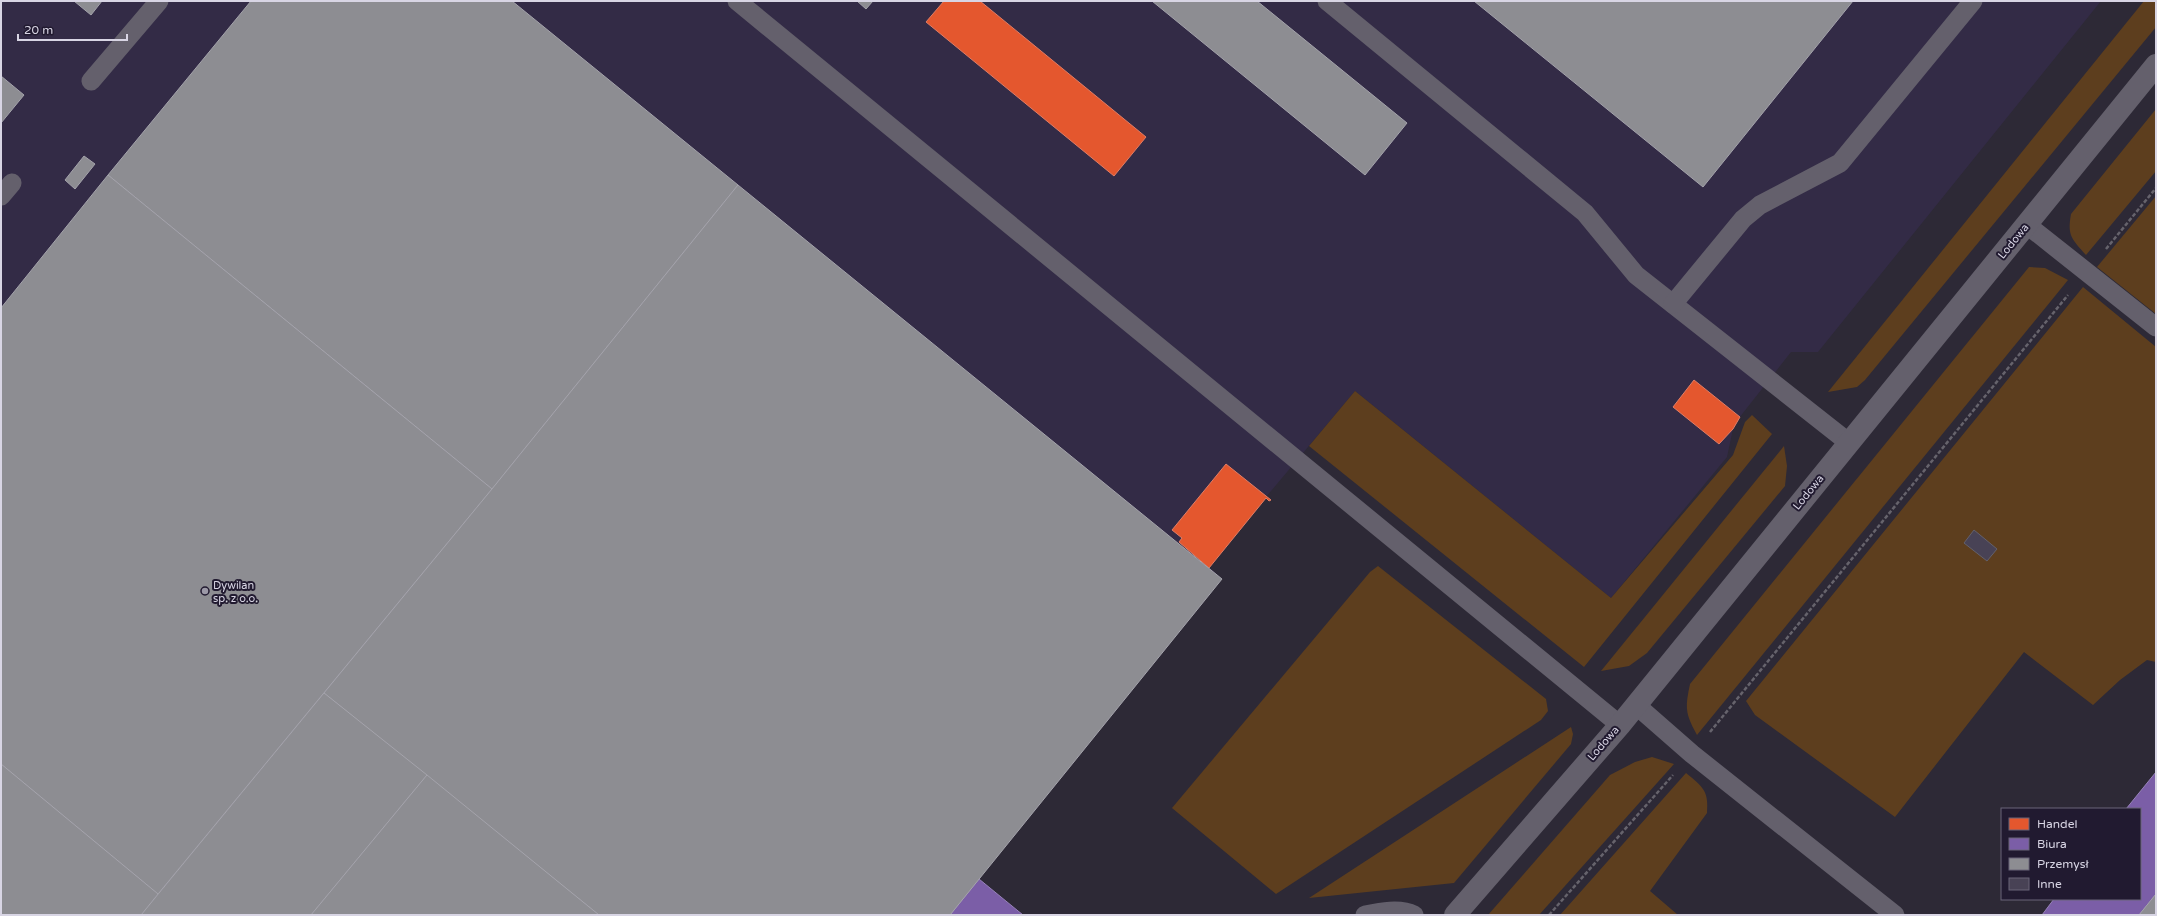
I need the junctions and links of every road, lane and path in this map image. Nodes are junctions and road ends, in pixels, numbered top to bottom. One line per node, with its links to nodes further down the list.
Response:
1 (159, 1): 6 (lane)
2 (737, 1): 14 (lane)
3 (1327, 1): 10 (lane)
4 (1973, 1): 10 (lane)
5 (2156, 65): 8 (street, Lodowa)
6 (91, 81)
7 (2156, 188): 9 (path)
8 (2026, 224): 9 (lane); 12 (street, Lodowa)
9 (2088, 271): 11 (lane); 15 (path)
10 (1673, 304): 12 (lane)
11 (2156, 327)
12 (1848, 442): 13 (street, Lodowa)
13 (1636, 705): 14 (street, Lodowa); 15 (lane)
14 (1620, 724): 18 (street, Lodowa)
15 (1692, 754): 19 (path); 20 (lane)
16 (1365, 915): 17 (lane)
17 (1414, 915)
18 (1455, 915)
19 (1549, 915)
20 (1895, 915)

